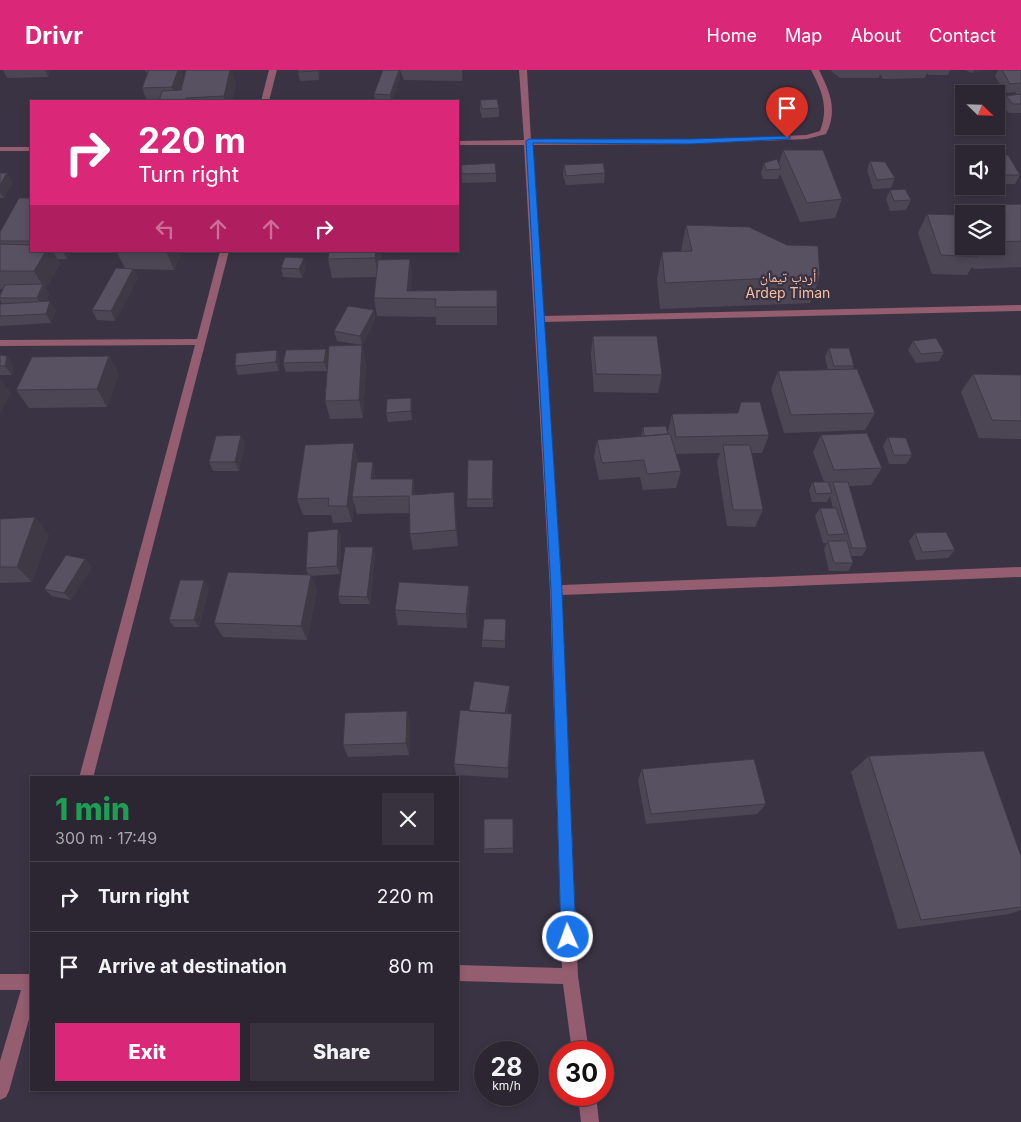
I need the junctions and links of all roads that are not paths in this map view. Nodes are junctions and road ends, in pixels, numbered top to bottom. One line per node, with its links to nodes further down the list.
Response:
1 (273, 70): 4 (street)
2 (523, 70): 5 (street)
3 (815, 70): 5 (street)
4 (265, 100)
5 (529, 141): 6 (street); 11 (street)
6 (459, 143)
7 (0, 149): 8 (street)
8 (30, 149)
9 (225, 252): 12 (street)
10 (1021, 308): 11 (street)
11 (540, 319): 15 (street)
12 (201, 342): 13 (street); 16 (street)
13 (0, 343)
14 (1021, 572): 15 (street)
15 (556, 590): 18 (street)
16 (87, 776)
17 (459, 973): 18 (street)
18 (570, 976): 22 (street)
19 (0, 982): 20 (street)
20 (30, 983)
21 (30, 986): 23 (street)
22 (579, 1041)
23 (0, 1091)
24 (588, 1106): 25 (street)
25 (590, 1122)

